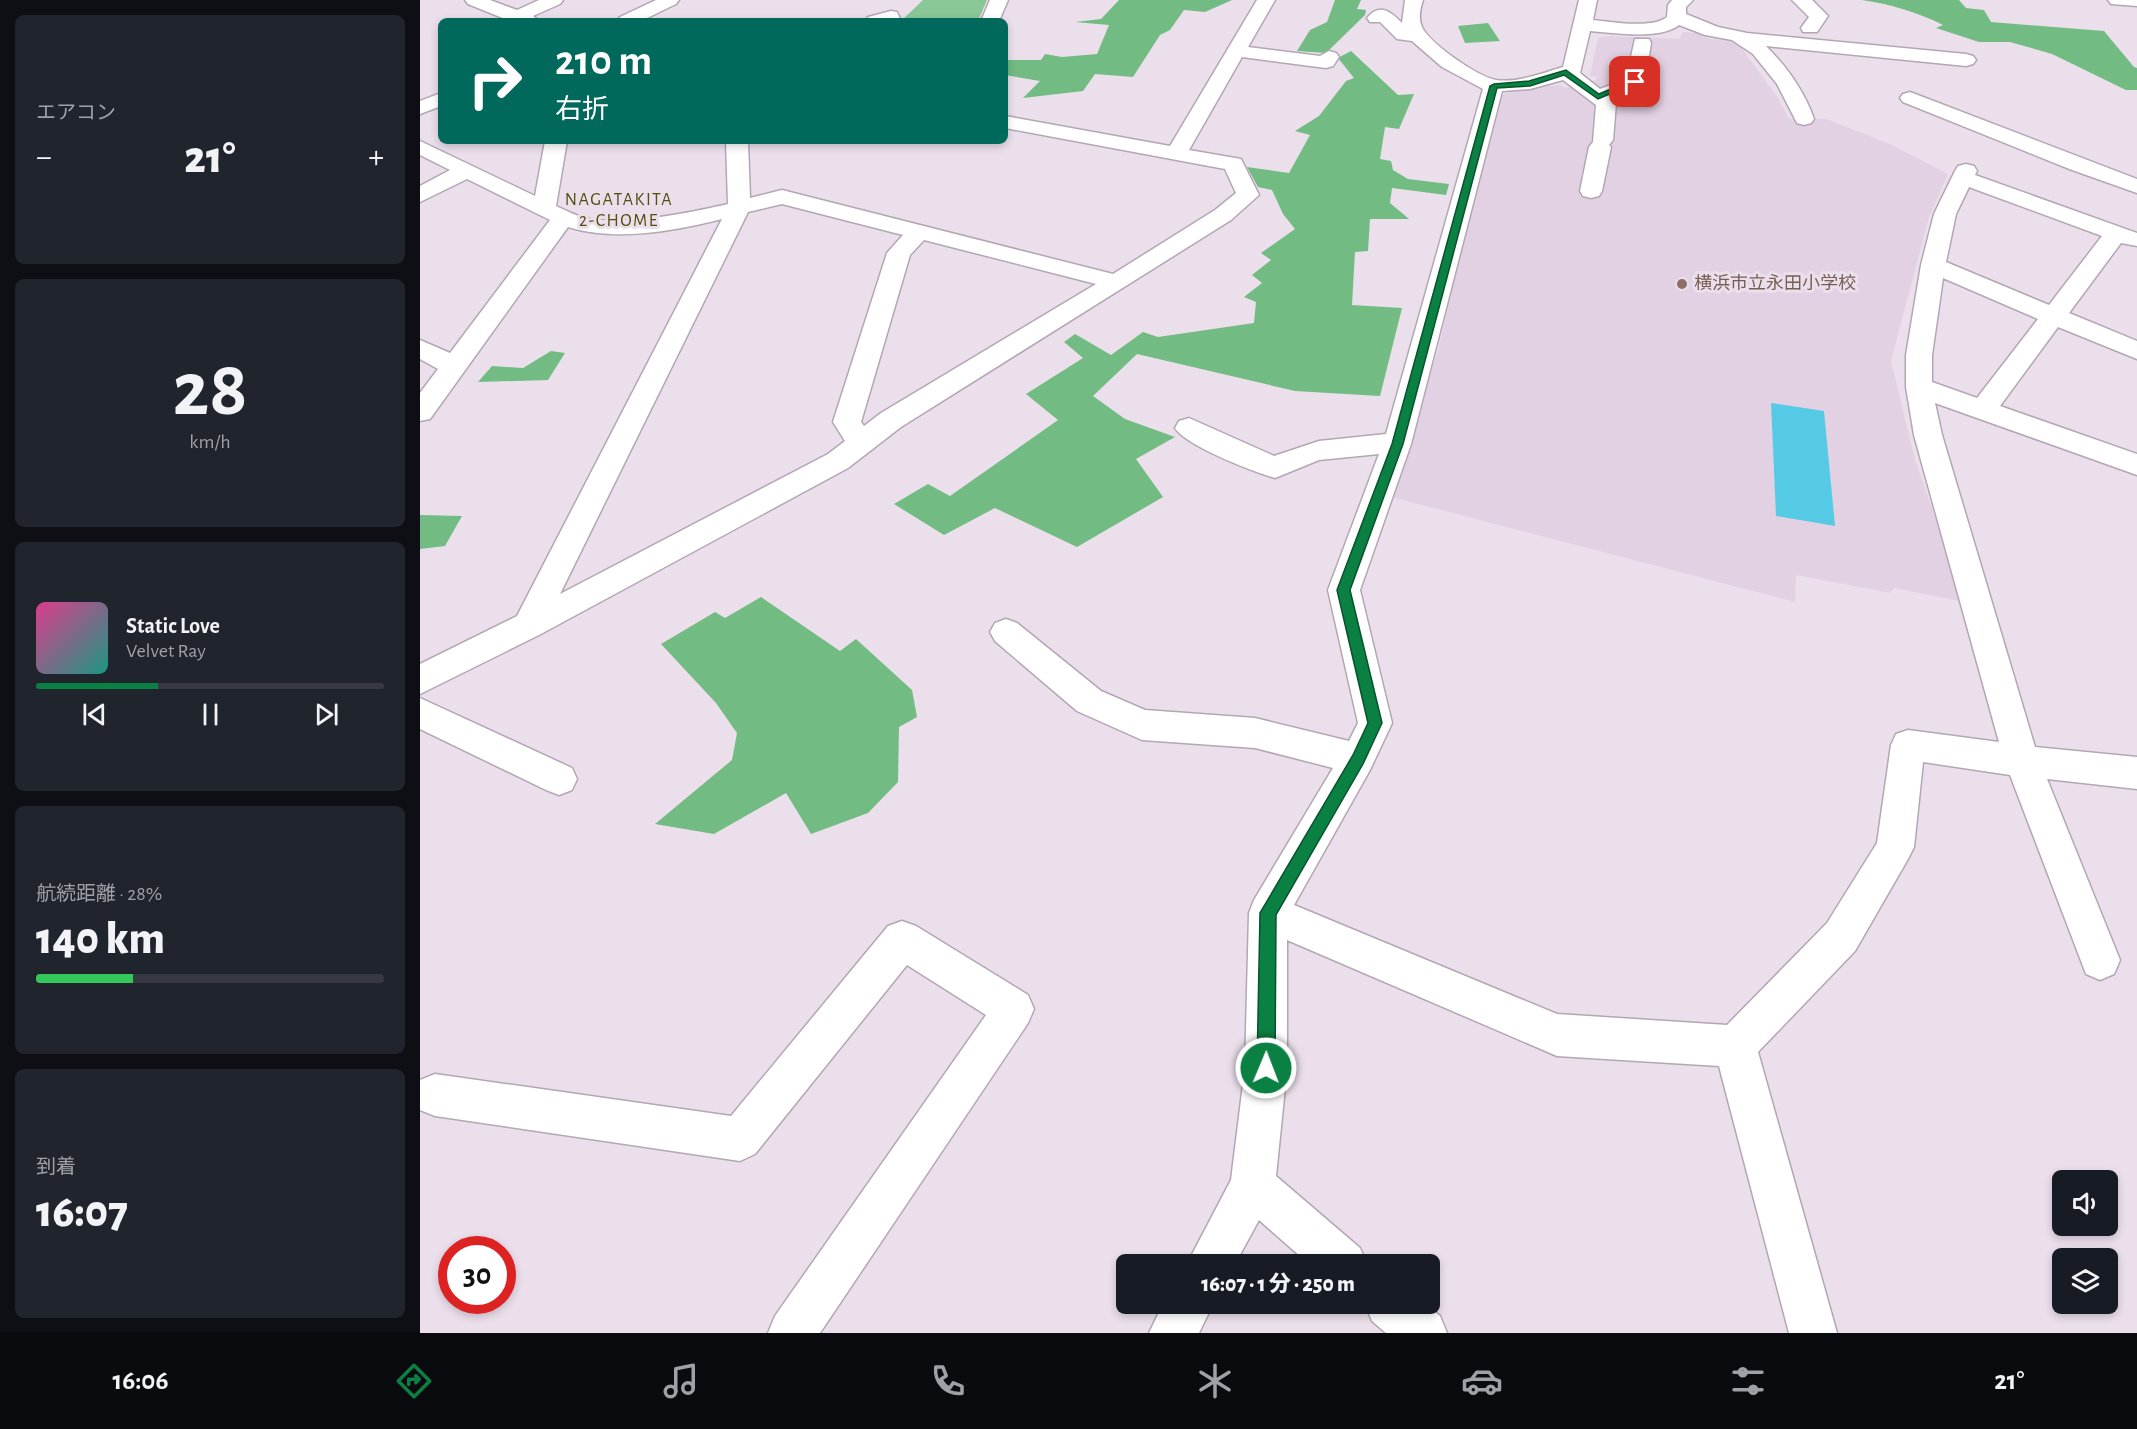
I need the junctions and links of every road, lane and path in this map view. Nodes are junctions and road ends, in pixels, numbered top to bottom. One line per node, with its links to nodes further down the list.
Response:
1 (474, 0): 13 (street)
2 (554, 0): 14 (street)
3 (669, 0): 15 (street)
4 (999, 0): 17 (street)
5 (1266, 0): 23 (street)
6 (1414, 0): 20 (street)
7 (1801, 0): 19 (street)
8 (2117, 0): 10 (street)
9 (904, 1): 16 (street)
10 (2137, 1)
11 (1680, 9): 12 (street); 21 (street)
12 (1586, 12): 26 (street)
13 (520, 18)
14 (525, 18)
15 (632, 18)
16 (887, 18)
17 (991, 18)
18 (1376, 18): 20 (street)
19 (1810, 28)
20 (1419, 36): 27 (street)
21 (1743, 38): 25 (street); 32 (street)
22 (1642, 43): 28 (street)
23 (1236, 51): 24 (street); 37 (street)
24 (1329, 57)
25 (1966, 60)
26 (1566, 72): 27 (street); 28 (street)
27 (1494, 86): 57 (street)
28 (1598, 97): 40 (street)
29 (1910, 98): 39 (street)
30 (438, 100): 31 (street)
31 (420, 108)
32 (1804, 119)
33 (1008, 123): 37 (street)
34 (556, 144): 43 (street)
35 (737, 144): 42 (street)
36 (420, 147): 38 (street)
37 (1176, 154): 47 (street)
38 (467, 170): 41 (street); 43 (street)
39 (2137, 186)
40 (1591, 191)
41 (420, 195)
42 (739, 207): 43 (street); 44 (street); 59 (street)
43 (554, 214): 51 (street)
44 (920, 231): 47 (street); 56 (street)
45 (2126, 237): 46 (street); 48 (street)
46 (1933, 265): 48 (street); 52 (street)
47 (1117, 282): 56 (street)
48 (2054, 316): 50 (street); 53 (street)
49 (420, 348): 51 (street)
50 (2137, 351)
51 (455, 367): 54 (street)
52 (1919, 387): 53 (street); 64 (street)
53 (1983, 409): 58 (street)
54 (420, 412)
55 (1189, 428): 57 (street)
56 (861, 444): 59 (street)
57 (1397, 444): 63 (street)
58 (2137, 465)
59 (528, 626): 61 (street)
60 (1006, 632): 63 (street)
61 (420, 680)
62 (420, 713): 66 (street)
63 (1358, 759): 67 (street)
64 (2022, 761): 65 (street); 68 (street); 69 (street)
65 (2137, 773)
66 (559, 779)
67 (1268, 913): 69 (street); 71 (street)
68 (2100, 960)
69 (1735, 1046): 79 (street)
70 (435, 1095): 76 (street)
71 (1253, 1185): 72 (street); 73 (street)
72 (1215, 1254)
73 (1332, 1254)
74 (1183, 1314): 77 (street)
75 (1401, 1314): 78 (street)
76 (792, 1333)
77 (1173, 1333)
78 (1424, 1333)
79 (1813, 1333)

